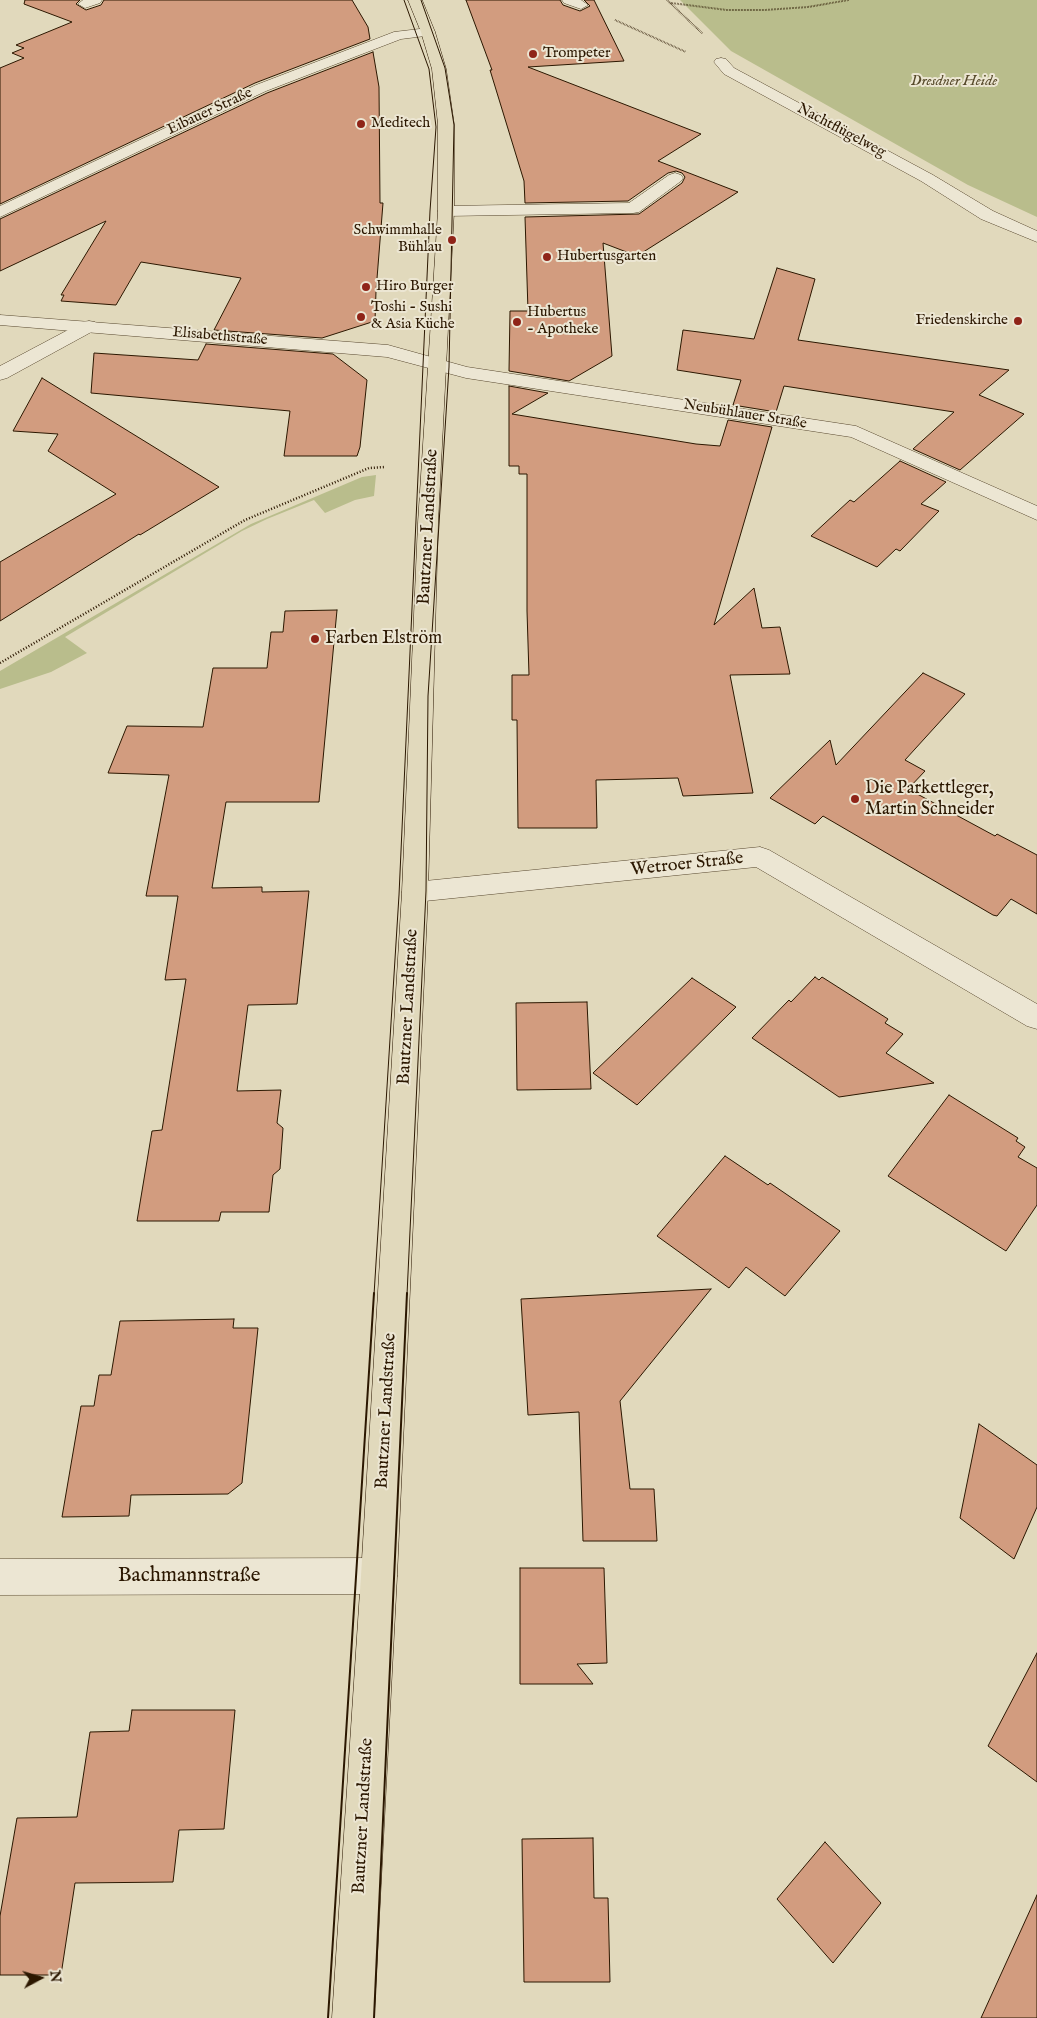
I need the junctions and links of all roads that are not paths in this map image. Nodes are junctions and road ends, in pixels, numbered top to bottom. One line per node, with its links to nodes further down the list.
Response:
1 (415, 0): 2 (main road, Bautzner Landstraße)
2 (428, 32): 5 (main road, Bautzner Landstraße); 6 (street, Eibauer Straße)
3 (721, 62): 7 (street, Nachtflügelweg)
4 (675, 178): 5 (street)
5 (446, 211): 10 (main road, Bautzner Landstraße)
6 (0, 212)
7 (1037, 237)
8 (0, 320): 9 (street, Elisabethstraße)
9 (90, 326): 10 (street, Elisabethstraße); 11 (street)
10 (438, 364): 12 (street, Neubühlauer Straße); 13 (main road, Bautzner Landstraße)
11 (0, 374)
12 (1037, 514)
13 (415, 892): 14 (street, Wetroer Straße); 15 (main road, Bautzner Landstraße)
14 (1037, 1018)
15 (379, 1576): 16 (street, Bachmannstraße); 17 (main road, Bautzner Landstraße)
16 (0, 1578)
17 (352, 2018)

